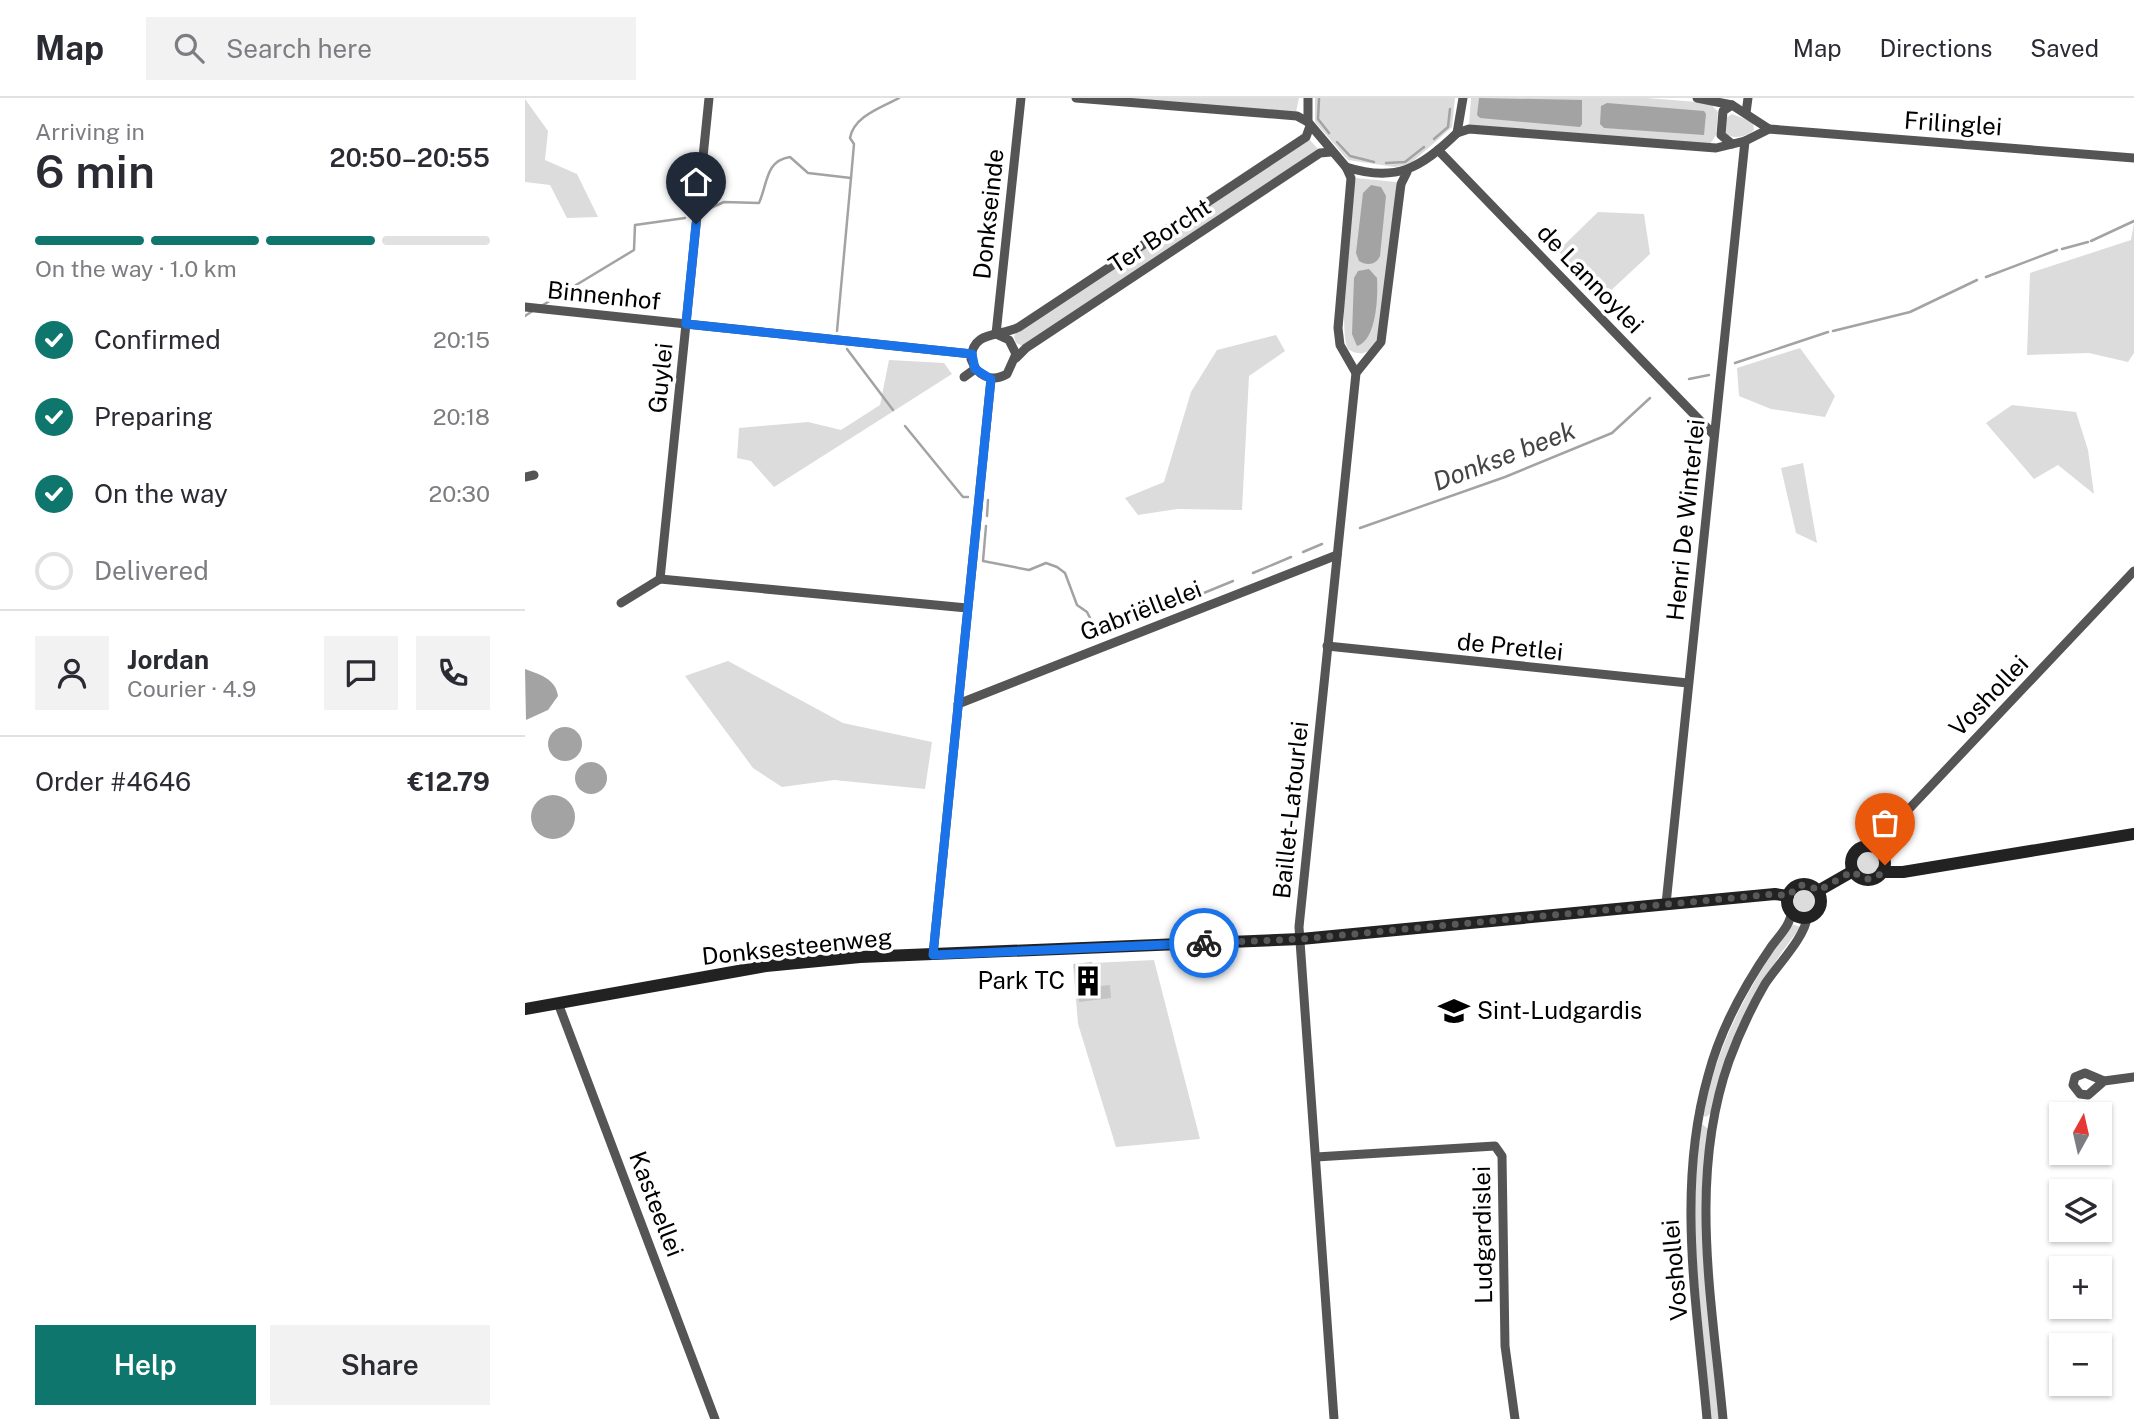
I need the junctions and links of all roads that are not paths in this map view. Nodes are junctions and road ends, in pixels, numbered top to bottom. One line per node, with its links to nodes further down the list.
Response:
1 (709, 98): 21 (street, Guylei)
2 (1021, 98): 22 (street, Donkseinde)
3 (1076, 98): 10 (street)
4 (1308, 98): 10 (street)
5 (1463, 98): 12 (street)
6 (1697, 98): 8 (street)
7 (1748, 98): 9 (street)
8 (1732, 105): 9 (street); 14 (street)
9 (1746, 113): 11 (street)
10 (1309, 124): 16 (street); 22 (street, Ter Borcht)
11 (1769, 129): 13 (street); 17 (street, Frilinglei)
12 (1457, 133): 14 (street); 15 (street)
13 (1745, 141): 14 (street); 29 (street, Henri De Winterlei)
14 (1734, 144)
15 (1438, 150): 19 (street); 29 (street, de Lannoylei)
16 (1331, 152): 18 (street); 24 (street, Ter Borcht)
17 (2134, 158)
18 (1346, 167): 19 (street); 26 (street)
19 (1407, 172): 26 (street)
20 (525, 307): 21 (street, Binnenhof)
21 (686, 324): 23 (street, Binnenhof); 32 (street, Guylei)
22 (996, 334): 23 (street); 24 (street)
23 (972, 354): 25 (street)
24 (1015, 360): 28 (street)
25 (975, 369): 27 (street); 28 (street)
26 (1356, 373): 30 (street, Baillet-Latourlei)
27 (964, 377)
28 (991, 379): 34 (street)
29 (1714, 435): 36 (street, Henri De Winterlei)
30 (1337, 555): 35 (street, Baillet-Latourlei); 37 (street, Gabriëllelei)
31 (2134, 571): 39 (street, Voshollei)
32 (660, 579): 33 (street); 34 (street)
33 (621, 603)
34 (967, 608): 37 (street)
35 (1327, 646): 36 (street, de Pretlei); 47 (street, Baillet-Latourlei)
36 (1688, 683): 44 (street, Henri De Winterlei)
37 (958, 704): 48 (street)
38 (2134, 834): 41 (street)
39 (1873, 847): 40 (street, Donksesteenweg); 41 (street)
40 (1853, 871): 41 (street); 42 (street, Donksesteenweg)
41 (1882, 872)
42 (1818, 891): 43 (street, Donksesteenweg); 46 (street)
43 (1788, 896): 44 (street, Donksesteenweg); 45 (street)
44 (1666, 904): 47 (street, Donksesteenweg)
45 (1791, 911): 46 (street); 53 (street, Voshollei)
46 (1807, 917): 54 (street, Voshollei)
47 (1301, 939): 48 (street, Donksesteenweg); 55 (street, Baillet-Latourlei)
48 (933, 955): 49 (street, Donksesteenweg)
49 (558, 1003): 50 (street, Donksesteenweg); 56 (street, Kasteellei)
50 (525, 1009)
51 (2134, 1077): 52 (street)
52 (2103, 1081)
53 (1697, 1119): 54 (street); 59 (street, Voshollei)
54 (1712, 1122): 60 (street, Voshollei)
55 (1316, 1157): 57 (street, Baillet-Latourlei); 58 (street, Ludgardislei)
56 (716, 1419)
57 (1334, 1419)
58 (1515, 1419)
59 (1707, 1419)
60 (1723, 1419)

